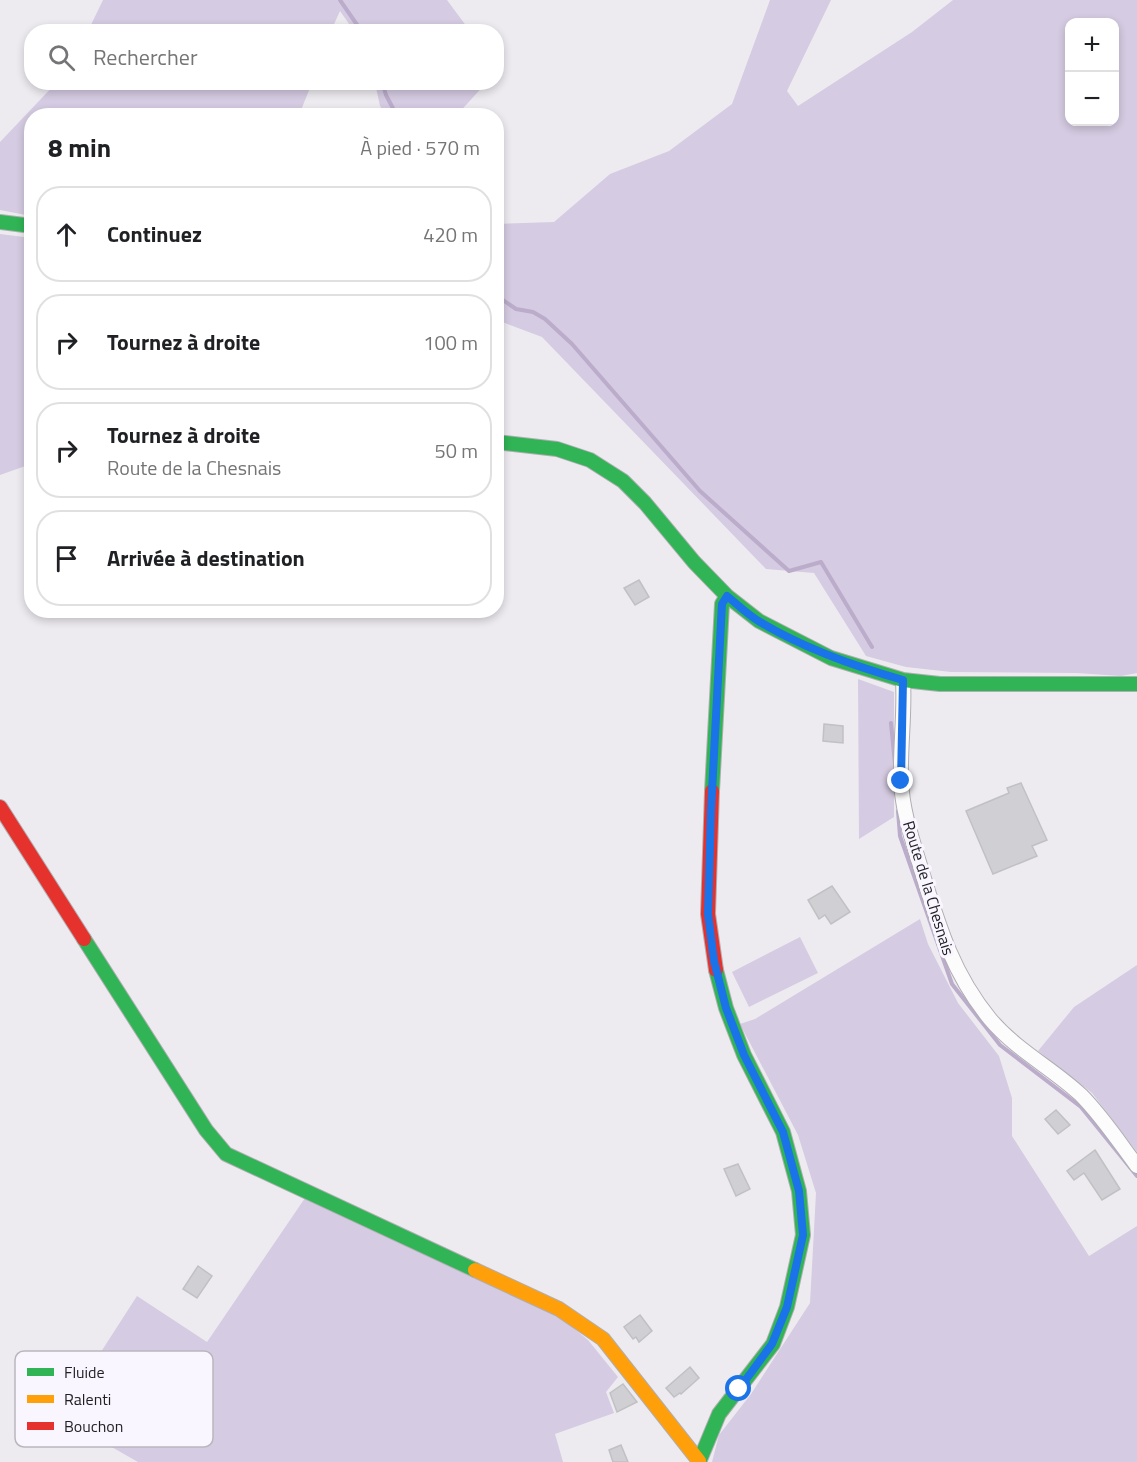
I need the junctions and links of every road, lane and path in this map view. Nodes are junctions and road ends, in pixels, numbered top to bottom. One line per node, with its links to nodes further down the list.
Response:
1 (0, 222): 2 (street)
2 (24, 224)
3 (504, 443): 4 (street)
4 (727, 596): 5 (street); 9 (street)
5 (903, 680): 6 (street); 8 (street, Route de la Chesnais)
6 (1137, 684)
7 (0, 807): 9 (street)
8 (1137, 1166)
9 (699, 1462)

